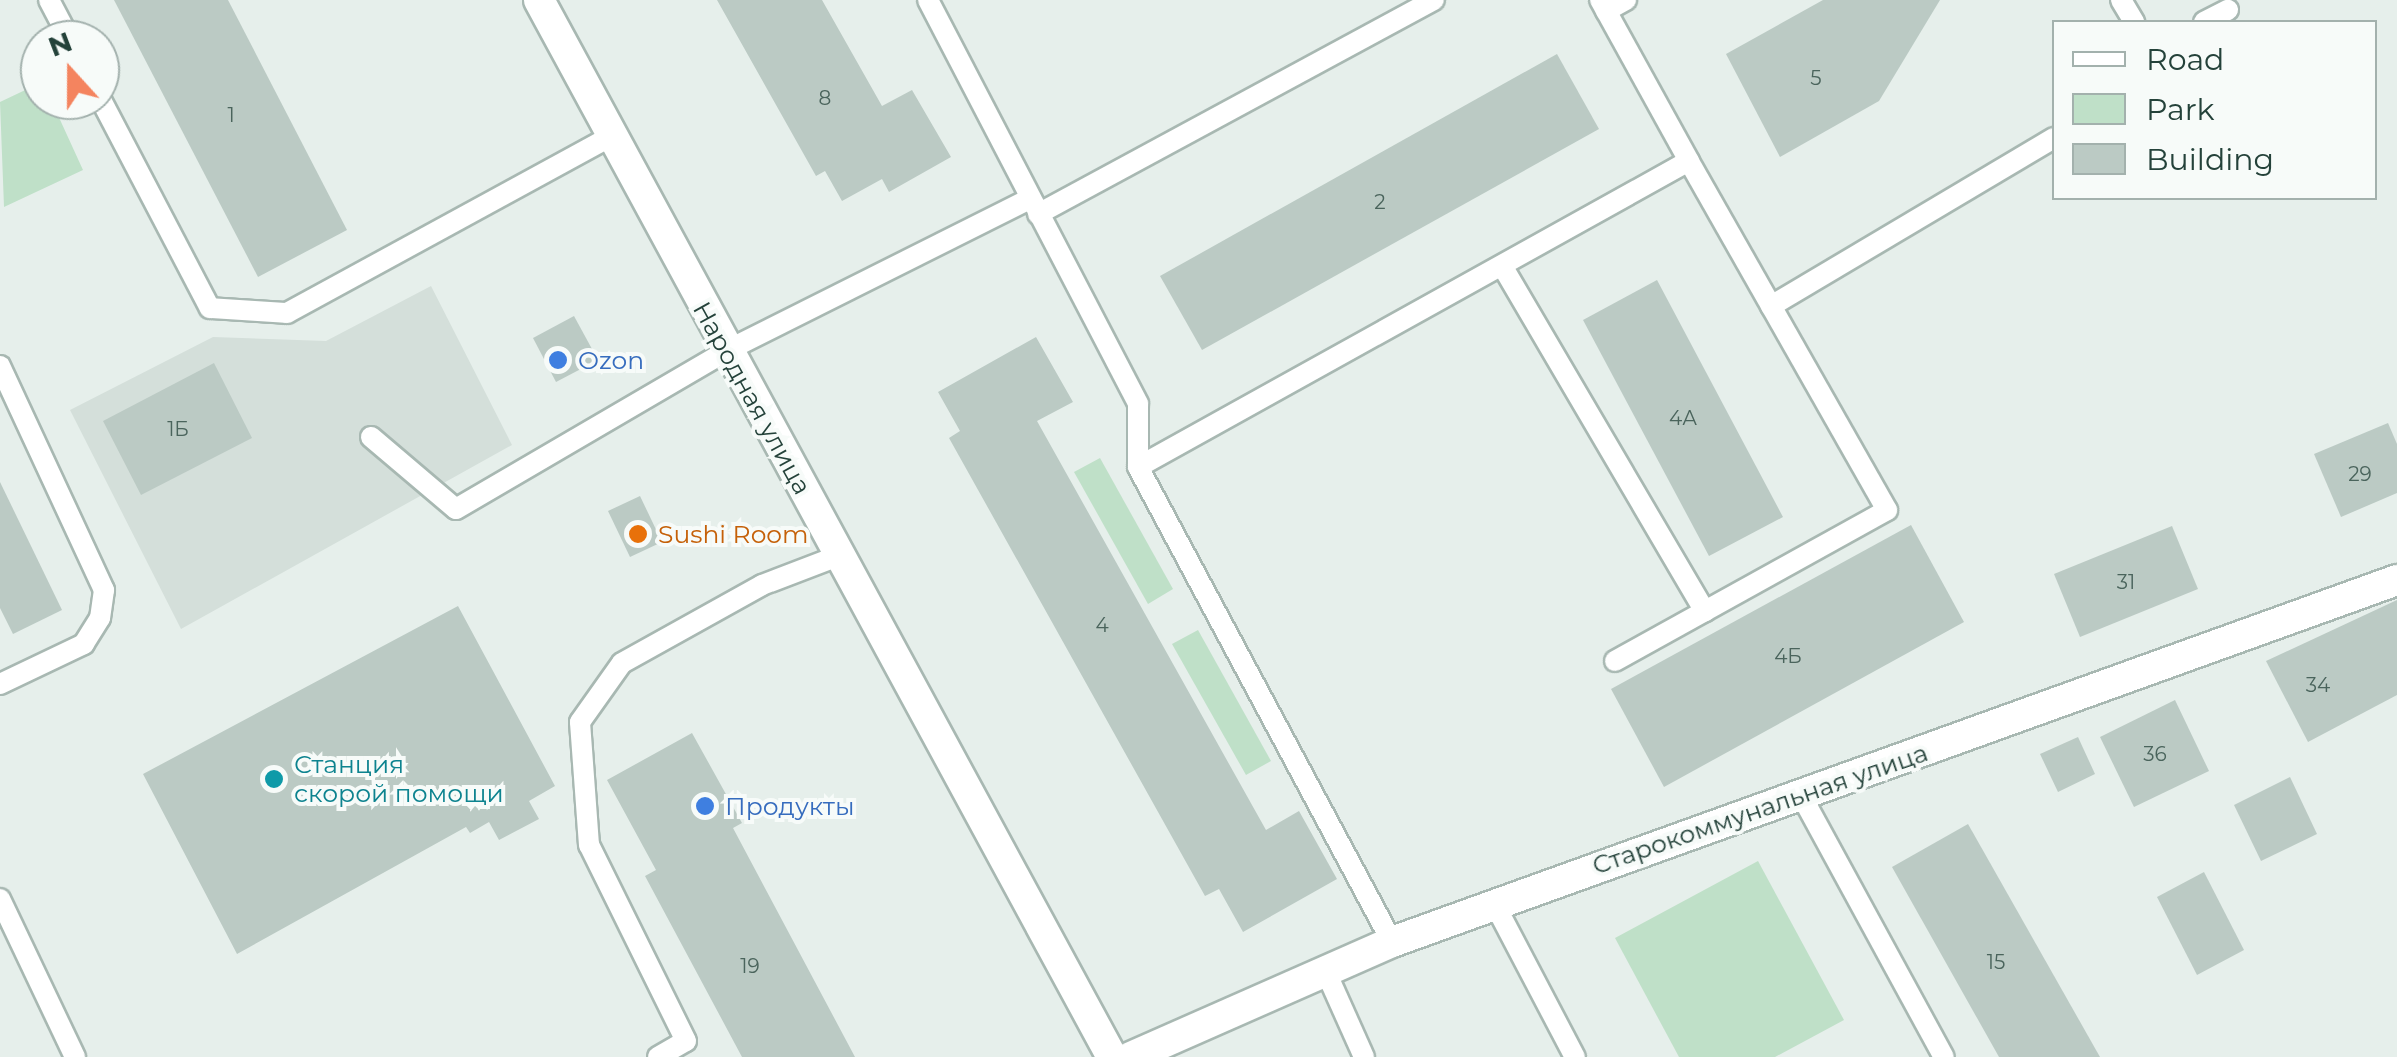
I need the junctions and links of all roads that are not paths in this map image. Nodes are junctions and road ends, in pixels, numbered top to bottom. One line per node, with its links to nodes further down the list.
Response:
1 (539, 0): 9 (street, Народная улица)
2 (928, 0): 12 (lane)
3 (1434, 0): 12 (lane)
4 (1626, 0): 5 (lane)
5 (1603, 6): 11 (lane)
6 (2228, 10): 7 (lane)
7 (2208, 20)
8 (112, 120): 9 (lane)
9 (611, 136): 15 (street, Народная улица)
10 (2052, 139): 14 (lane)
11 (1688, 161): 13 (lane); 14 (lane)
12 (1034, 207): 15 (lane); 18 (lane)
13 (1504, 268): 18 (lane); 21 (lane)
14 (1771, 306): 21 (lane)
15 (726, 350): 17 (lane); 19 (street, Народная улица)
16 (0, 366): 23 (lane)
17 (371, 437)
18 (1138, 467): 27 (lane)
19 (838, 556): 30 (lane); 31 (street, Народная улица)
20 (2397, 580): 24 (street, Старокоммунальная улица)
21 (1706, 611): 22 (lane)
22 (1615, 661)
23 (0, 684)
24 (1801, 795): 26 (street, Старокоммунальная улица); 35 (lane)
25 (0, 899): 29 (lane)
26 (1494, 903): 27 (street, Старокоммунальная улица); 34 (lane)
27 (1392, 942): 28 (street, Старокоммунальная улица)
28 (1326, 972): 32 (street, Старокоммунальная улица); 33 (lane)
29 (75, 1057)
30 (658, 1057)
31 (1112, 1057)
32 (1130, 1057)
33 (1364, 1057)
34 (1576, 1057)
35 (1944, 1057)

